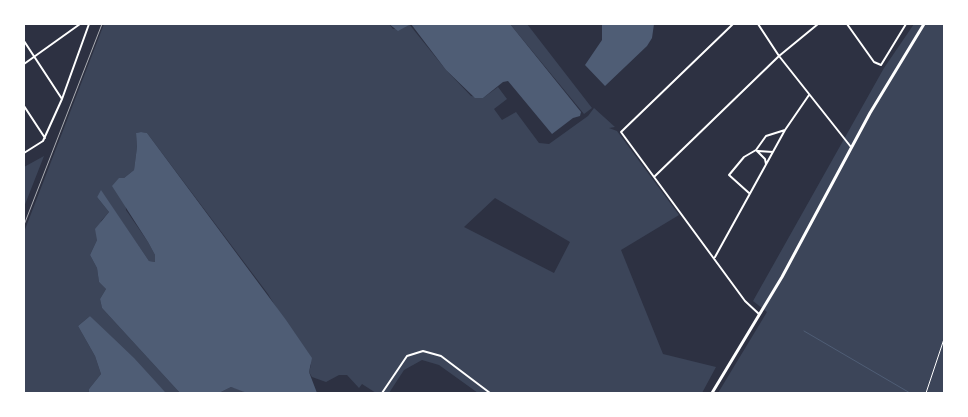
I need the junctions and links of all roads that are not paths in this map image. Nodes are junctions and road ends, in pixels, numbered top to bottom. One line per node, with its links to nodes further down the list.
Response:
1 (80, 24): 11 (street)
2 (90, 24): 14 (street)
3 (733, 24): 23 (street)
4 (758, 24): 10 (street)
5 (818, 24): 10 (street)
6 (847, 24): 7 (street)
7 (906, 24)
8 (924, 24): 18 (main road)
9 (24, 41): 11 (street)
10 (779, 56): 13 (street); 23 (street)
11 (33, 57): 12 (street); 14 (street)
12 (24, 64)
13 (809, 95): 16 (street); 18 (street)
14 (62, 99): 17 (street)
15 (24, 106): 17 (street)
16 (785, 130): 19 (street); 20 (street)
17 (45, 138): 21 (street)
18 (851, 147): 26 (main road)
19 (756, 150): 20 (street); 22 (street); 24 (street)
20 (772, 152): 22 (street)
21 (24, 153)
22 (766, 164): 24 (street)
23 (655, 176): 25 (street)
24 (750, 193): 25 (street)
25 (714, 258): 26 (street)
26 (760, 314): 29 (main road)
27 (382, 393): 28 (street)
28 (490, 393)
29 (712, 393)

